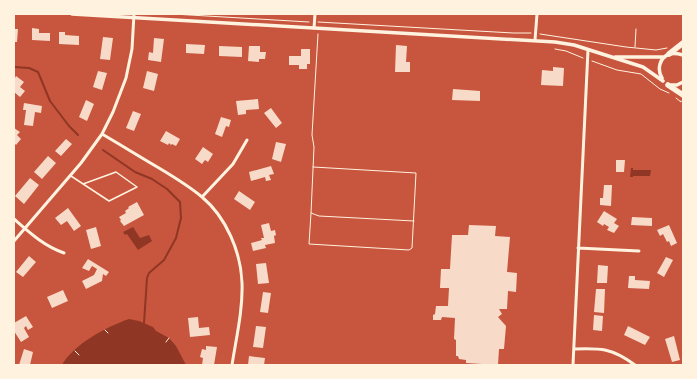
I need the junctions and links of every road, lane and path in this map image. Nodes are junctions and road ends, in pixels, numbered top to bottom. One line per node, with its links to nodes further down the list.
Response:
1 (72, 14): 4 (street)
2 (315, 14): 5 (street)
3 (537, 14): 7 (street)
4 (134, 16): 5 (street); 23 (street)
5 (313, 28): 7 (street); 25 (path)
6 (636, 29): 9 (path)
7 (535, 40): 11 (street)
8 (683, 43): 12 (highway)
9 (635, 48)
10 (556, 49): 15 (path)
11 (588, 50): 14 (street); 15 (street)
12 (667, 55): 13 (street); 14 (street); 16 (street)
13 (683, 55)
14 (612, 57): 16 (street)
15 (587, 60): 19 (path); 34 (street)
16 (663, 80): 18 (street)
17 (683, 82): 18 (street)
18 (668, 85): 20 (highway)
19 (670, 94)
20 (683, 95)
21 (675, 97): 22 (path)
22 (681, 102)
23 (102, 134): 26 (street); 28 (street)
24 (247, 140): 28 (street)
25 (313, 167): 29 (path); 31 (path)
26 (70, 176): 27 (lane); 32 (street)
27 (83, 184): 27 (lane)
28 (202, 197): 44 (street)
29 (311, 212): 31 (path); 31 (path)
30 (14, 219): 32 (street)
31 (414, 221)
32 (25, 228): 33 (street); 36 (street)
33 (14, 241)
34 (578, 248): 35 (street); 41 (street)
35 (639, 250)
36 (64, 253)
37 (105, 330): 38 (path)
38 (108, 333)
39 (169, 338): 40 (path)
40 (166, 342)
41 (574, 349): 45 (street); 46 (street)
42 (74, 351): 43 (path)
43 (79, 355)
44 (232, 365)
45 (573, 365)
46 (635, 365)

